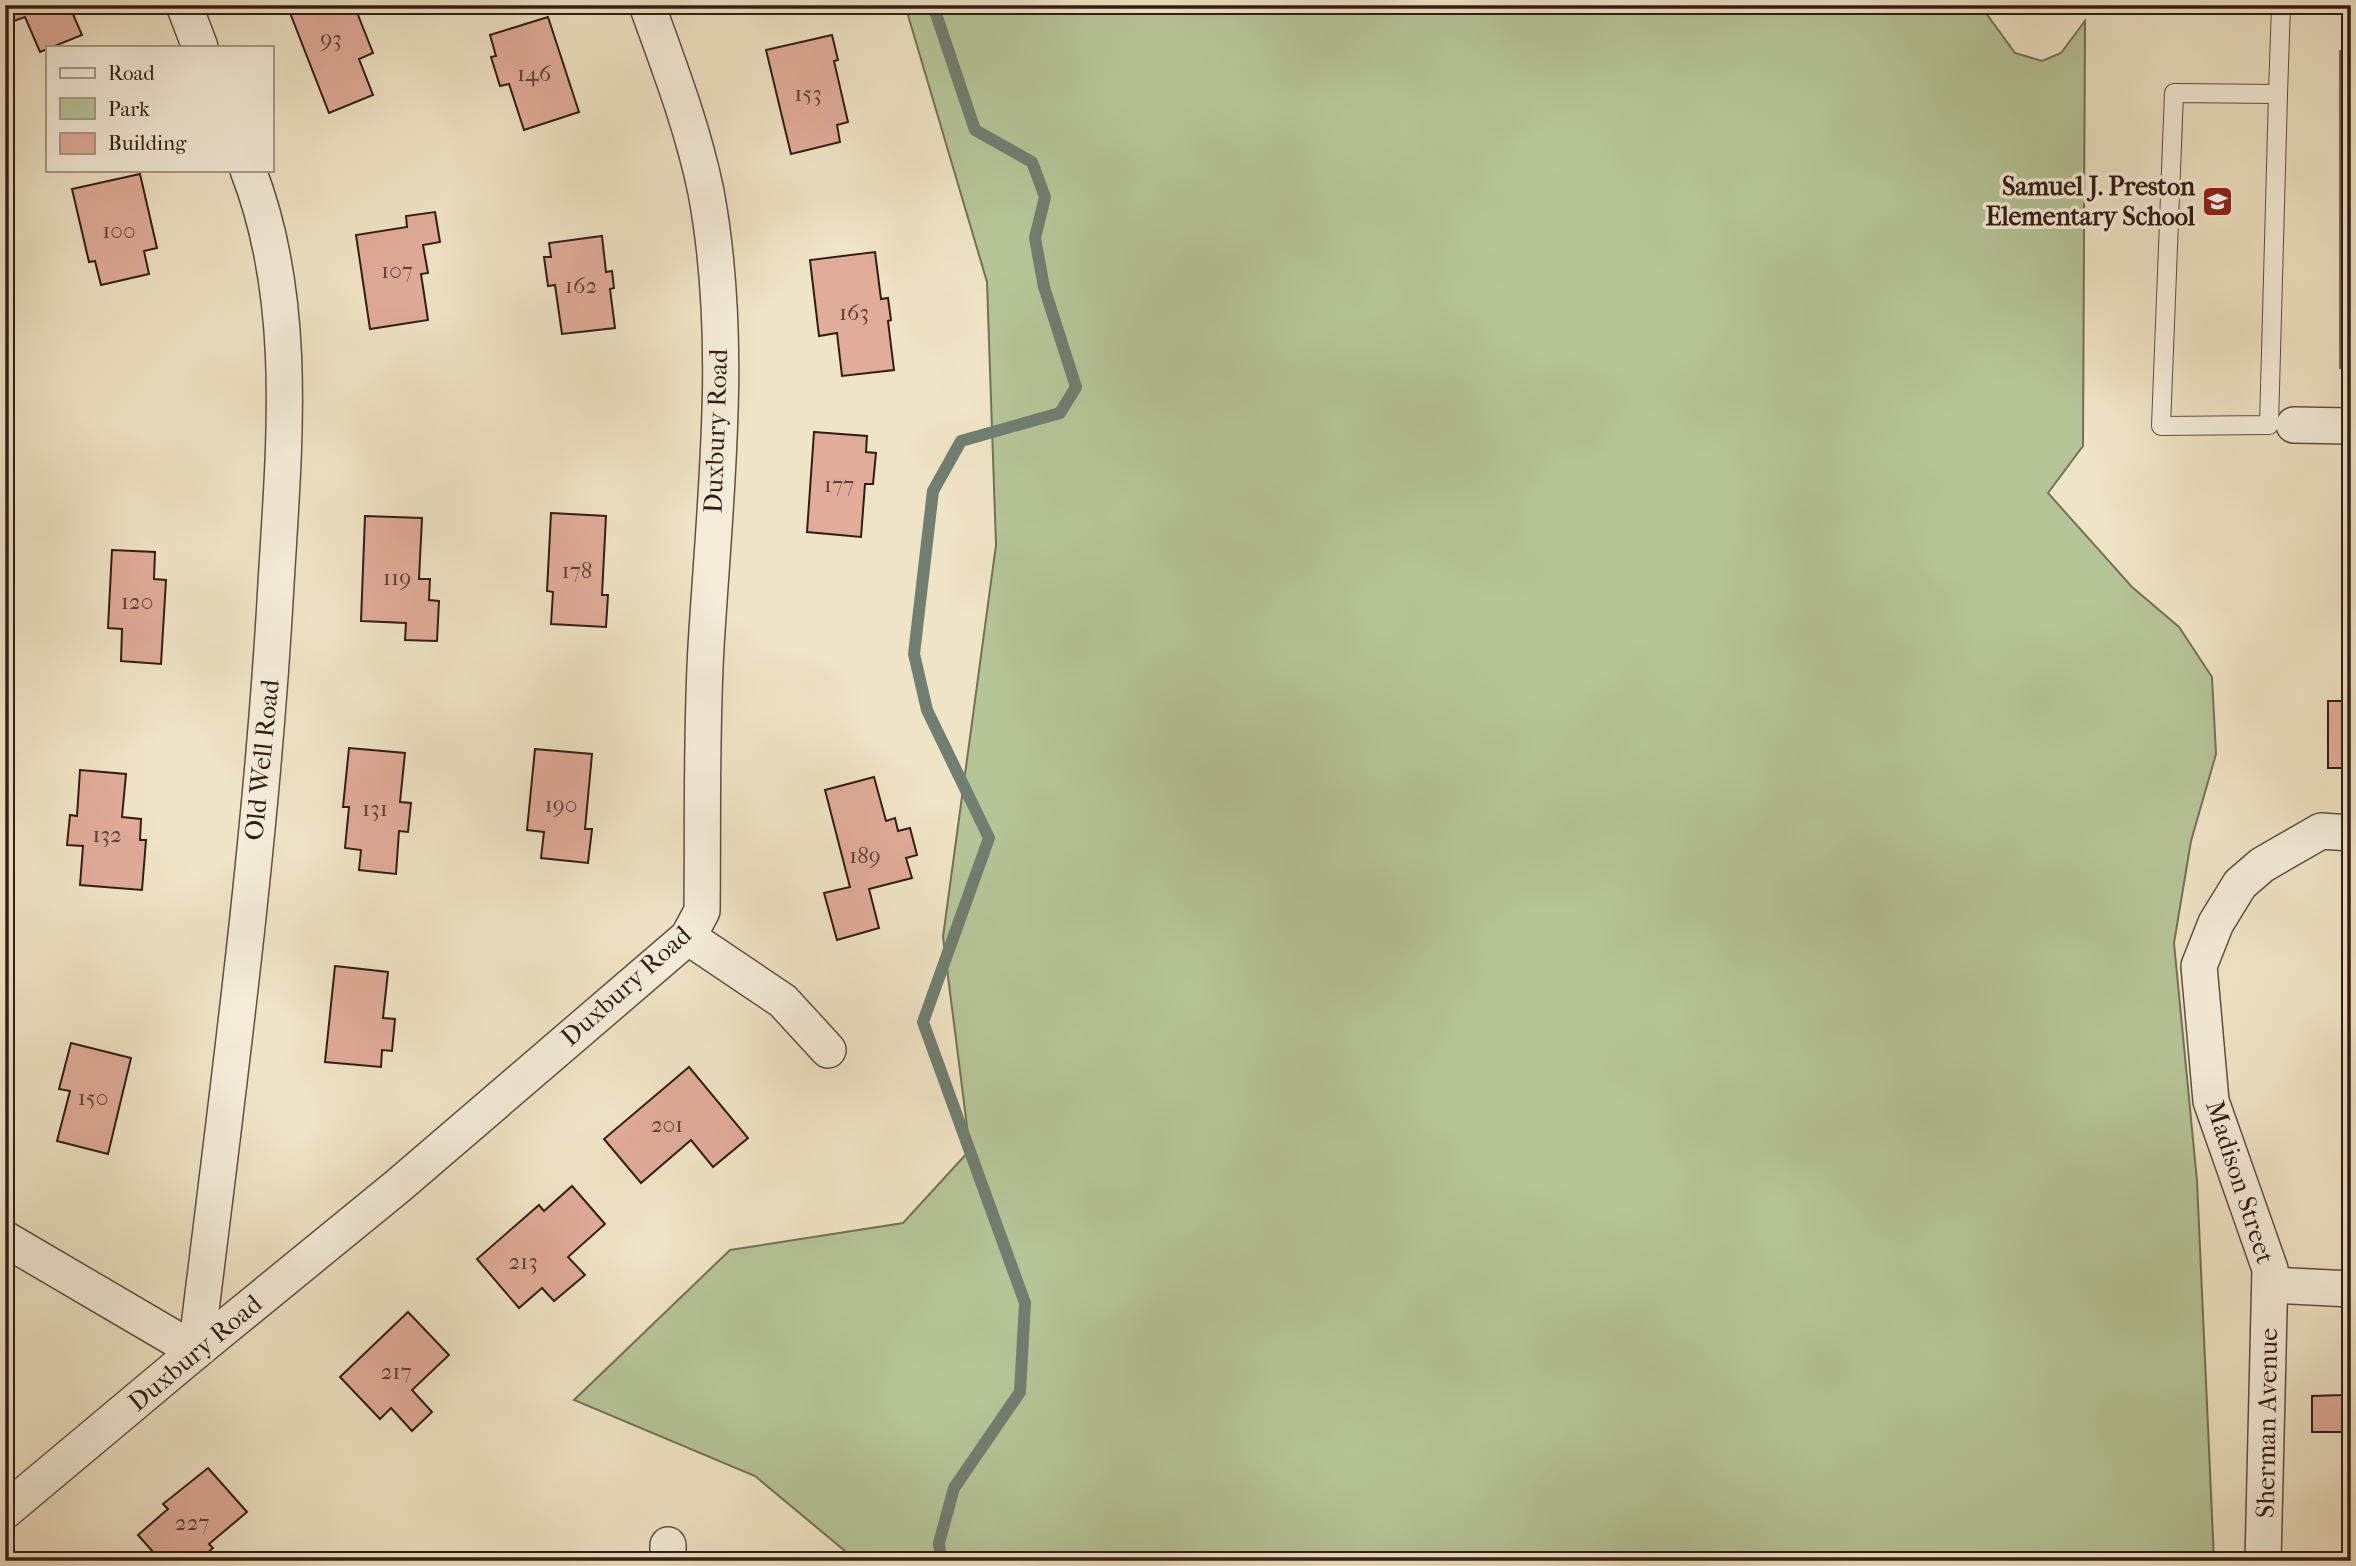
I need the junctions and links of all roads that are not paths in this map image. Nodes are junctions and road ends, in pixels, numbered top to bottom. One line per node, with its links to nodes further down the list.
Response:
1 (184, 5): 4 (street)
2 (647, 5): 10 (street, Duxbury Road)
3 (2281, 5): 5 (lane)
4 (200, 46)
5 (2278, 94): 7 (lane); 7 (lane)
6 (249, 172): 15 (street, Old Well Road)
7 (2281, 425): 8 (street)
8 (2351, 426)
9 (2351, 833): 13 (street, Madison Street)
10 (688, 937): 11 (street); 15 (street, Duxbury Road)
11 (828, 1050)
12 (5, 1239): 15 (street)
13 (2270, 1285): 14 (street, Madison Street); 17 (street, Sherman Avenue)
14 (2351, 1289)
15 (196, 1351): 16 (street, Duxbury Road)
16 (5, 1511)
17 (2263, 1561)

